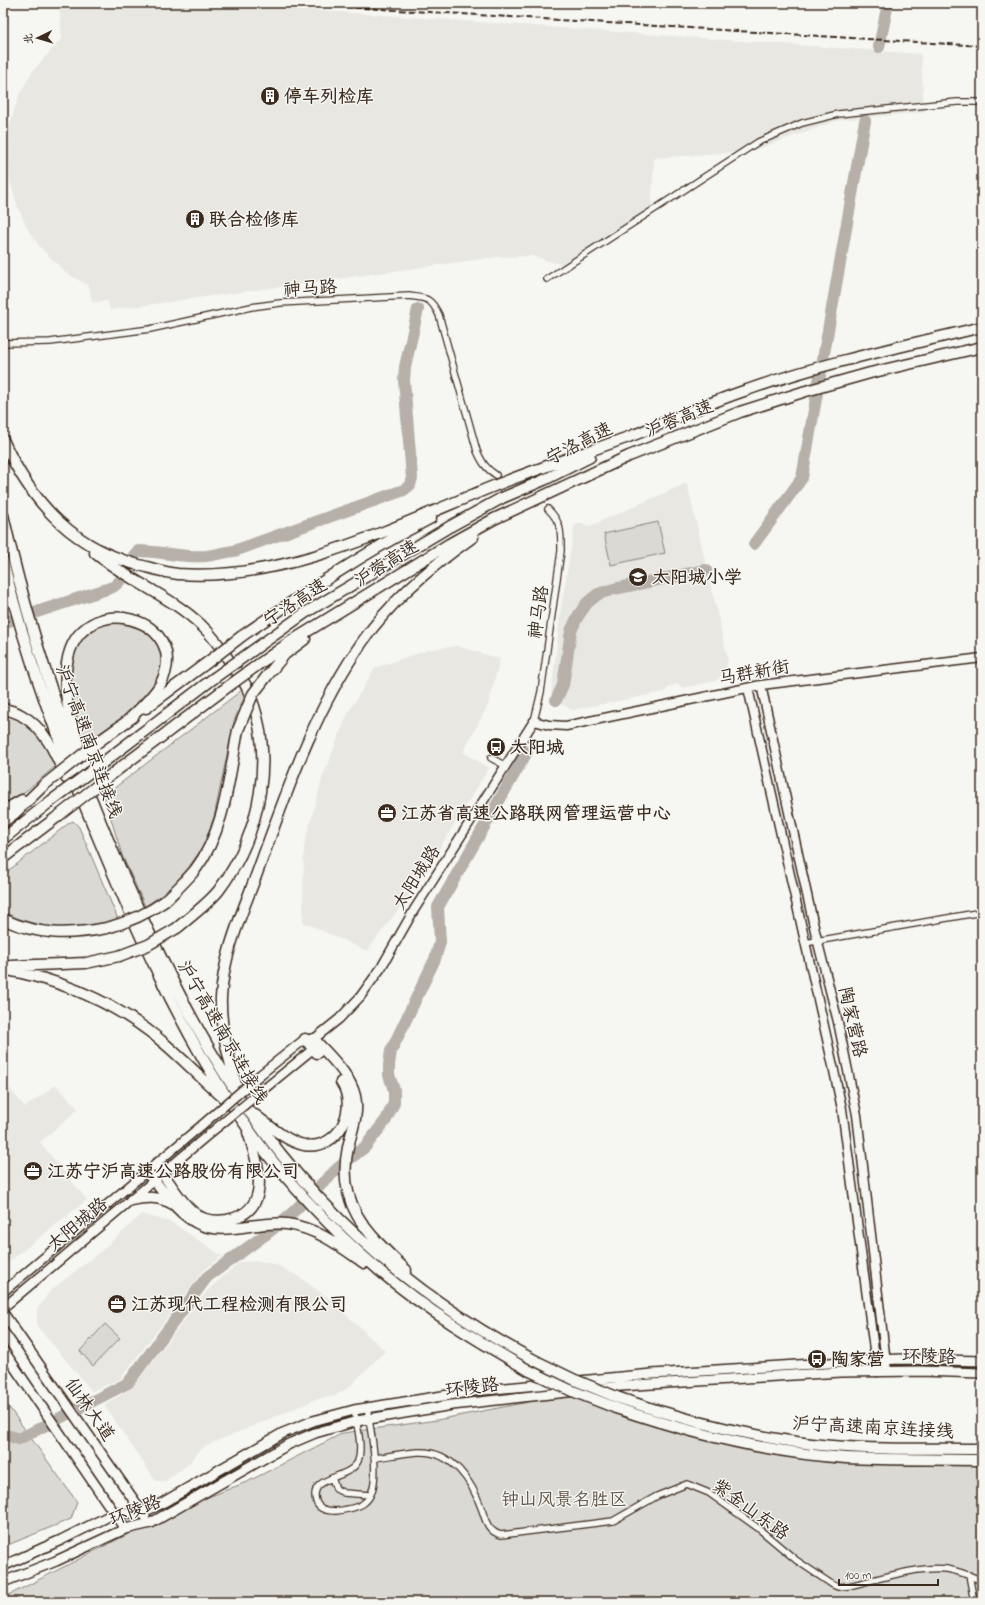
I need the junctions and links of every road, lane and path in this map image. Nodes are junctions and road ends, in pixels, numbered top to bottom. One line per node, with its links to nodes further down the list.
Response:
1 (982, 102): 2 (street)
2 (547, 279)
3 (982, 327): 6 (highway, 沪蓉高速)
4 (3, 343): 8 (street, 神马路)
5 (982, 347): 10 (highway, 沪蓉高速)
6 (633, 435): 8 (highway); 26 (highway, 宁洛高速, bridge)
7 (3, 440): 13 (highway)
8 (497, 480): 13 (highway); 19 (highway, bridge)
9 (548, 509): 20 (street, 神马路)
10 (512, 510): 14 (highway, 沪蓉高速); 36 (highway)
11 (3, 515): 27 (highway, 沪宁高速南京连接线)
12 (3, 561): 29 (highway, 沪宁高速南京连接线)
13 (116, 563): 34 (highway, bridge)
14 (346, 607): 28 (highway, 宁洛高速, bridge); 31 (highway, bridge)
15 (982, 658): 16 (main road, 马群新街)
16 (761, 685): 17 (main road, 马群新街); 32 (main road, 陶家营路)
17 (748, 688): 20 (main road, 马群新街); 33 (main road, 陶家营路)
18 (3, 709): 29 (highway)
19 (127, 721): 23 (highway, bridge); 27 (highway)
20 (534, 721): 22 (main road, 太阳城路)
21 (491, 758): 22 (street)
22 (504, 765): 35 (main road, 太阳城路)
23 (43, 786): 24 (highway); 25 (highway)
24 (3, 811)
25 (3, 822)
26 (3, 839)
27 (114, 856): 36 (highway, 沪宁高速南京连接线)
28 (3, 858)
29 (127, 909): 36 (highway, 沪宁高速南京连接线)
30 (982, 912): 32 (street)
31 (3, 919)
32 (818, 941): 33 (street); 52 (main road, 陶家营路)
33 (805, 943): 51 (main road, 陶家营路)
34 (3, 968): 36 (highway)
35 (311, 1043): 36 (highway); 38 (main road, 太阳城路, bridge); 40 (main road, 太阳城路, bridge); 49 (highway)
36 (240, 1104): 37 (highway, 沪宁高速南京连接线); 43 (highway, 沪宁高速南京连接线)
37 (244, 1122): 40 (highway); 43 (highway, 沪宁高速南京连接线)
38 (156, 1164): 39 (main road, 太阳城路); 40 (highway)
39 (146, 1171): 41 (highway); 45 (main road, 太阳城路)
40 (163, 1173): 41 (main road, 太阳城路)
41 (154, 1180): 42 (main road, 太阳城路); 44 (highway)
42 (131, 1200): 44 (highway); 46 (main road, 太阳城路)
43 (315, 1201): 47 (highway, 沪宁高速南京连接线); 49 (highway, 沪宁高速南京连接线)
44 (176, 1206): 47 (highway)
45 (3, 1292)
46 (3, 1308)
47 (434, 1312): 57 (highway, 沪宁高速南京连接线, bridge)
48 (3, 1313): 67 (main road, 仙林大道)
49 (472, 1324): 57 (highway, 沪宁高速南京连接线, bridge)
50 (3, 1350): 68 (main road)
51 (876, 1360): 52 (main road, 环陵路); 55 (main road, 陶家营路); 58 (main road, 环陵路)
52 (886, 1360): 53 (main road, 环陵路); 54 (main road, 陶家营路)
53 (982, 1361)
54 (887, 1371): 55 (main road, 环陵路); 56 (main road, 环陵路)
55 (877, 1372): 60 (main road, 环陵路)
56 (982, 1373)
57 (618, 1403): 62 (highway, 沪宁高速南京连接线); 64 (highway, 沪宁高速南京连接线)
58 (367, 1407): 59 (main road, 环陵路); 60 (street)
59 (354, 1410): 61 (street); 67 (main road, 环陵路)
60 (368, 1419): 61 (main road, 环陵路); 63 (street)
61 (357, 1421): 65 (street); 69 (main road, 环陵路)
62 (982, 1449)
63 (375, 1458): 66 (street); 72 (street, 紫金山东路)
64 (982, 1460)
65 (332, 1478): 66 (street); 66 (street)
66 (370, 1495)
67 (142, 1512): 68 (main road, 环陵路); 69 (main road, 仙林大道)
68 (115, 1513): 70 (main road); 71 (main road, 环陵路)
69 (150, 1523): 70 (main road, 环陵路)
70 (125, 1529): 74 (main road, 环陵路)
71 (3, 1566)
72 (969, 1575): 73 (street, 紫金山东路); 75 (street)
73 (982, 1581)
74 (3, 1582)
75 (974, 1602)

